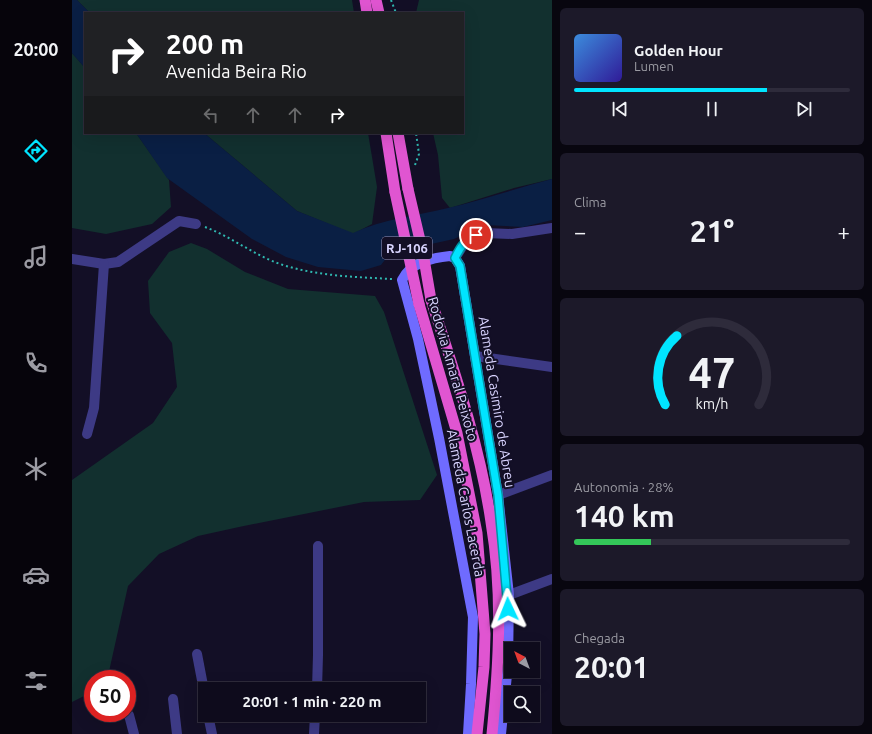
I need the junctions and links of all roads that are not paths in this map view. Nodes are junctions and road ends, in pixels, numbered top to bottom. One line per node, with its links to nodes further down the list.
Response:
1 (365, 0): 3 (highway)
2 (376, 0): 4 (highway)
3 (367, 12)
4 (379, 12)
5 (386, 134): 18 (highway, Rodovia Amaral Peixoto / RJ-106, bridge)
6 (398, 134): 35 (highway, Rodovia Amaral Peixoto / RJ-106, bridge)
7 (196, 224): 11 (street)
8 (552, 228): 9 (street)
9 (455, 258): 12 (main road, Alameda Casimiro de Abreu); 19 (main road, Alameda Carlos Lacerda)
10 (72, 259): 11 (street)
11 (104, 264): 14 (street)
12 (475, 356): 13 (street); 16 (main road, Alameda Casimiro de Abreu)
13 (552, 367)
14 (87, 434)
15 (552, 475): 16 (street)
16 (498, 495): 21 (main road, Alameda Casimiro de Abreu)
17 (318, 546): 24 (street)
18 (479, 557): 19 (main road); 34 (highway, Rodovia Amaral Peixoto / RJ-106)
19 (463, 561): 33 (main road, Alameda Carlos Lacerda)
20 (552, 579): 21 (street)
21 (509, 595): 36 (main road, Alameda Casimiro de Abreu)
22 (197, 654): 23 (street)
23 (202, 682)
24 (317, 682)
25 (173, 699): 30 (street)
26 (131, 722): 29 (street)
27 (209, 722): 31 (street)
28 (315, 722): 32 (street)
29 (134, 734)
30 (176, 734)
31 (212, 734)
32 (314, 734)
33 (468, 734)
34 (478, 734)
35 (492, 734)
36 (500, 734)

